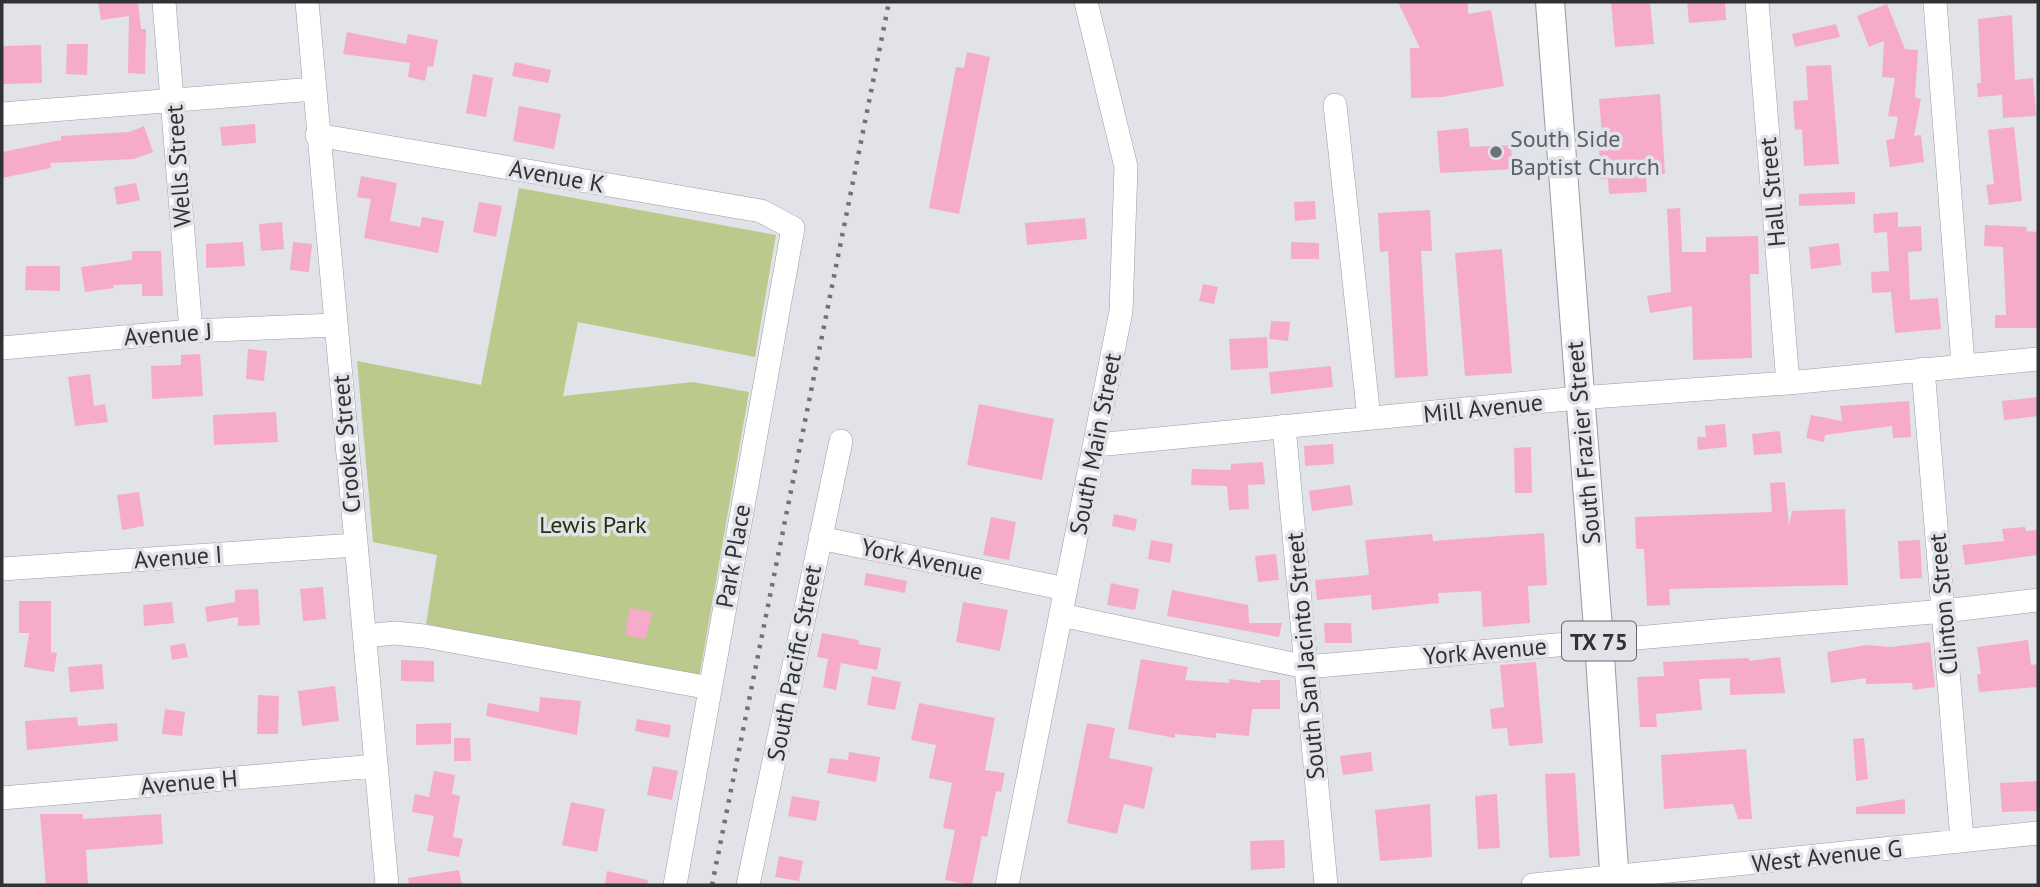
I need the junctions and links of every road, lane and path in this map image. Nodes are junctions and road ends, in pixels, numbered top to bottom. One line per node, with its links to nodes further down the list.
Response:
1 (164, 2): 8 (street, Wells Street)
2 (307, 2): 7 (street, Crooke Street)
3 (1086, 2): 24 (street, South Main Street)
4 (1550, 2): 20 (main road, South Frazier Street / TX 75)
5 (1757, 2): 19 (street, Hall Street)
6 (1935, 2): 17 (street)
7 (314, 89): 8 (street); 11 (street, Crooke Street)
8 (173, 101): 10 (street); 14 (street, Wells Street)
9 (1335, 105): 21 (street)
10 (2, 114)
11 (317, 135): 12 (street, Avenue K); 13 (street, Crooke Street)
12 (793, 228): 35 (street, Park Place)
13 (335, 324): 14 (street, Avenue J); 26 (street, Crooke Street)
14 (191, 331): 15 (street, Avenue J)
15 (2, 348)
16 (2038, 359): 17 (street, Mill Avenue)
17 (1963, 364): 18 (street, Mill Avenue)
18 (1923, 369): 19 (street, Mill Avenue); 30 (street, Clinton Street)
19 (1788, 383): 20 (street, Mill Avenue)
20 (1578, 398): 21 (street, Mill Avenue); 33 (main road, South Frazier Street / TX 75)
21 (1369, 418): 22 (street, Mill Avenue)
22 (1284, 426): 24 (street, Mill Avenue); 34 (street, South San Jacinto Street)
23 (841, 441): 25 (street, South Pacific Street)
24 (1096, 445): 28 (street, South Main Street)
25 (820, 538): 28 (street, York Avenue); 43 (street, South Pacific Street)
26 (355, 545): 27 (street, Avenue I); 32 (street, Crooke Street)
27 (2, 569)
28 (1066, 589): 31 (street, South Main Street)
29 (2038, 600): 30 (street, York Avenue)
30 (1944, 611): 33 (street, York Avenue); 39 (street, Clinton Street)
31 (1061, 615): 34 (street, York Avenue); 44 (street, South Main Street)
32 (365, 636): 35 (street); 36 (street, Crooke Street)
33 (1600, 641): 34 (street, York Avenue); 40 (main road, South Frazier Street / TX 75)
34 (1306, 667): 45 (street, South San Jacinto Street)
35 (710, 688): 42 (street, Park Place)
36 (376, 766): 37 (street, Avenue H); 41 (street, Crooke Street)
37 (2, 798)
38 (2038, 833): 39 (street, West Avenue G)
39 (1962, 840): 40 (street, West Avenue G)
40 (1615, 881): 46 (street, West Avenue G)
41 (387, 885)
42 (676, 885)
43 (748, 885)
44 (1007, 885)
45 (1326, 885)
46 (1533, 885)

